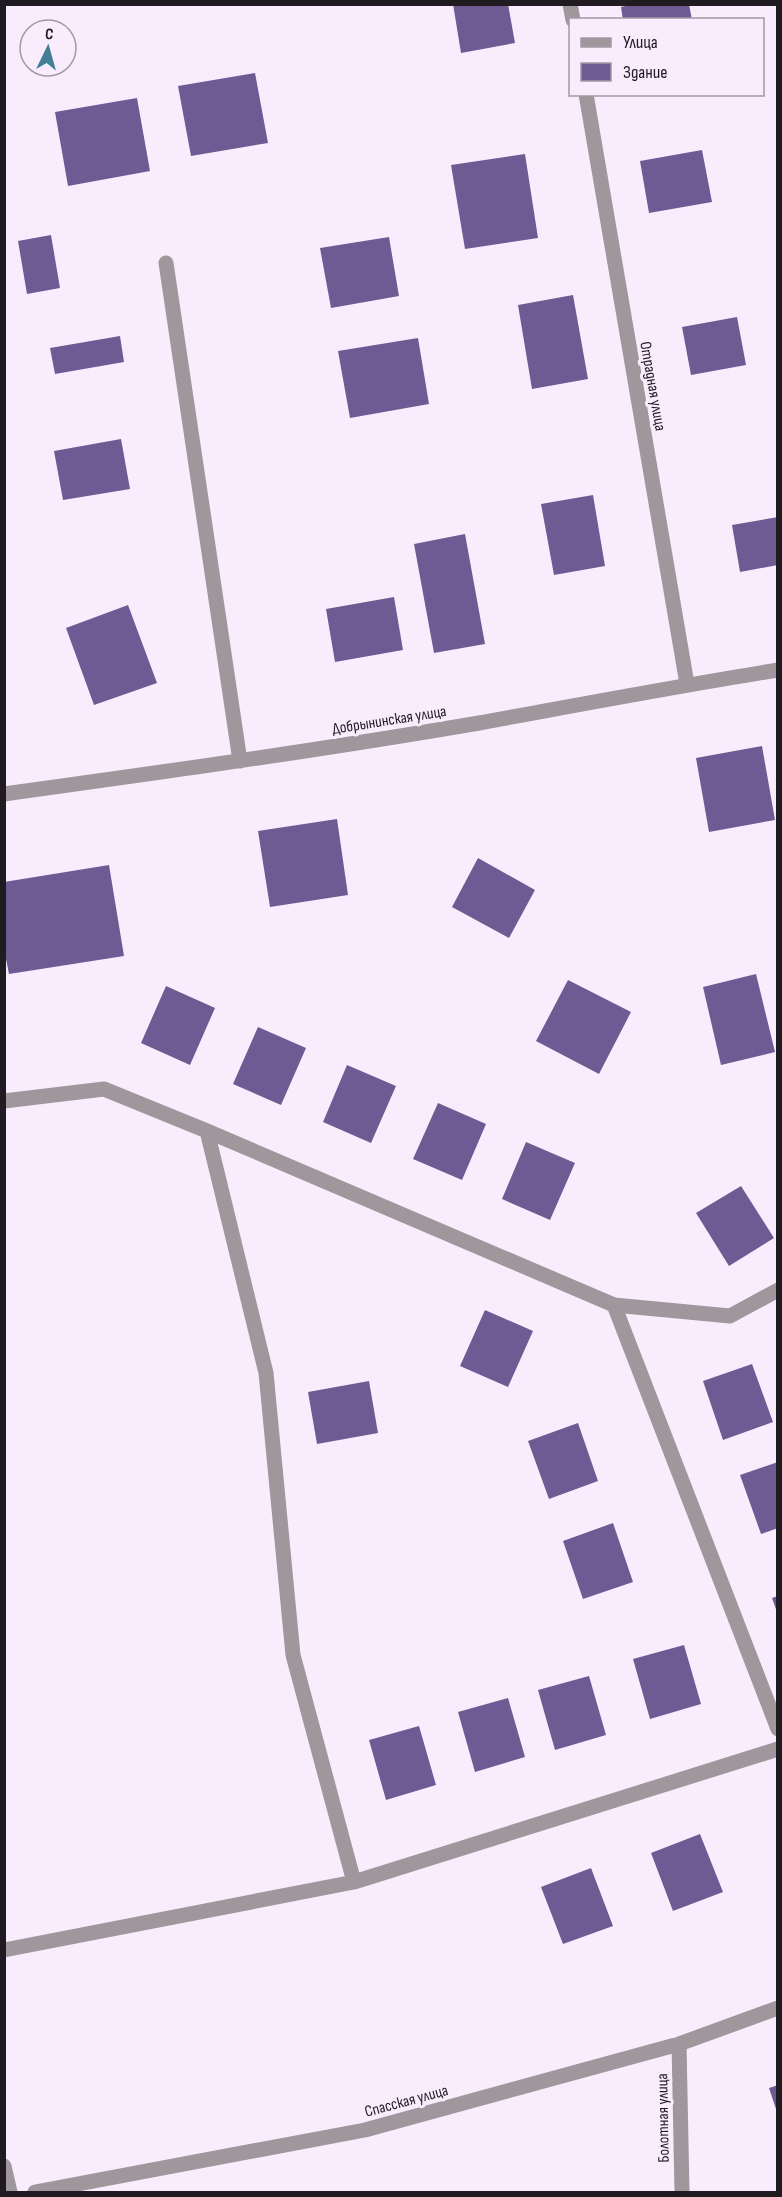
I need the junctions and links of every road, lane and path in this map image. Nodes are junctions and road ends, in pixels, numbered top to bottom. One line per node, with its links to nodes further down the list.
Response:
1 (586, 96): 4 (street, Отрадная улица)
2 (166, 263): 5 (street)
3 (777, 670): 4 (street, Добрынинская улица)
4 (687, 684): 5 (street, Добрынинская улица)
5 (240, 761): 6 (street, Добрынинская улица)
6 (4, 794)
7 (4, 1101): 8 (street)
8 (207, 1131): 10 (street); 13 (street)
9 (777, 1290): 10 (street)
10 (614, 1305): 11 (street)
11 (777, 1729)
12 (777, 1749): 13 (street)
13 (354, 1882): 14 (street)
14 (4, 1950)
15 (777, 2008): 16 (street, Спасская улица)
16 (679, 2044): 19 (street, Спасская улица); 20 (street, Болотная улица)
17 (4, 2166): 18 (street)
18 (10, 2193)
19 (35, 2193)
20 (682, 2193)

